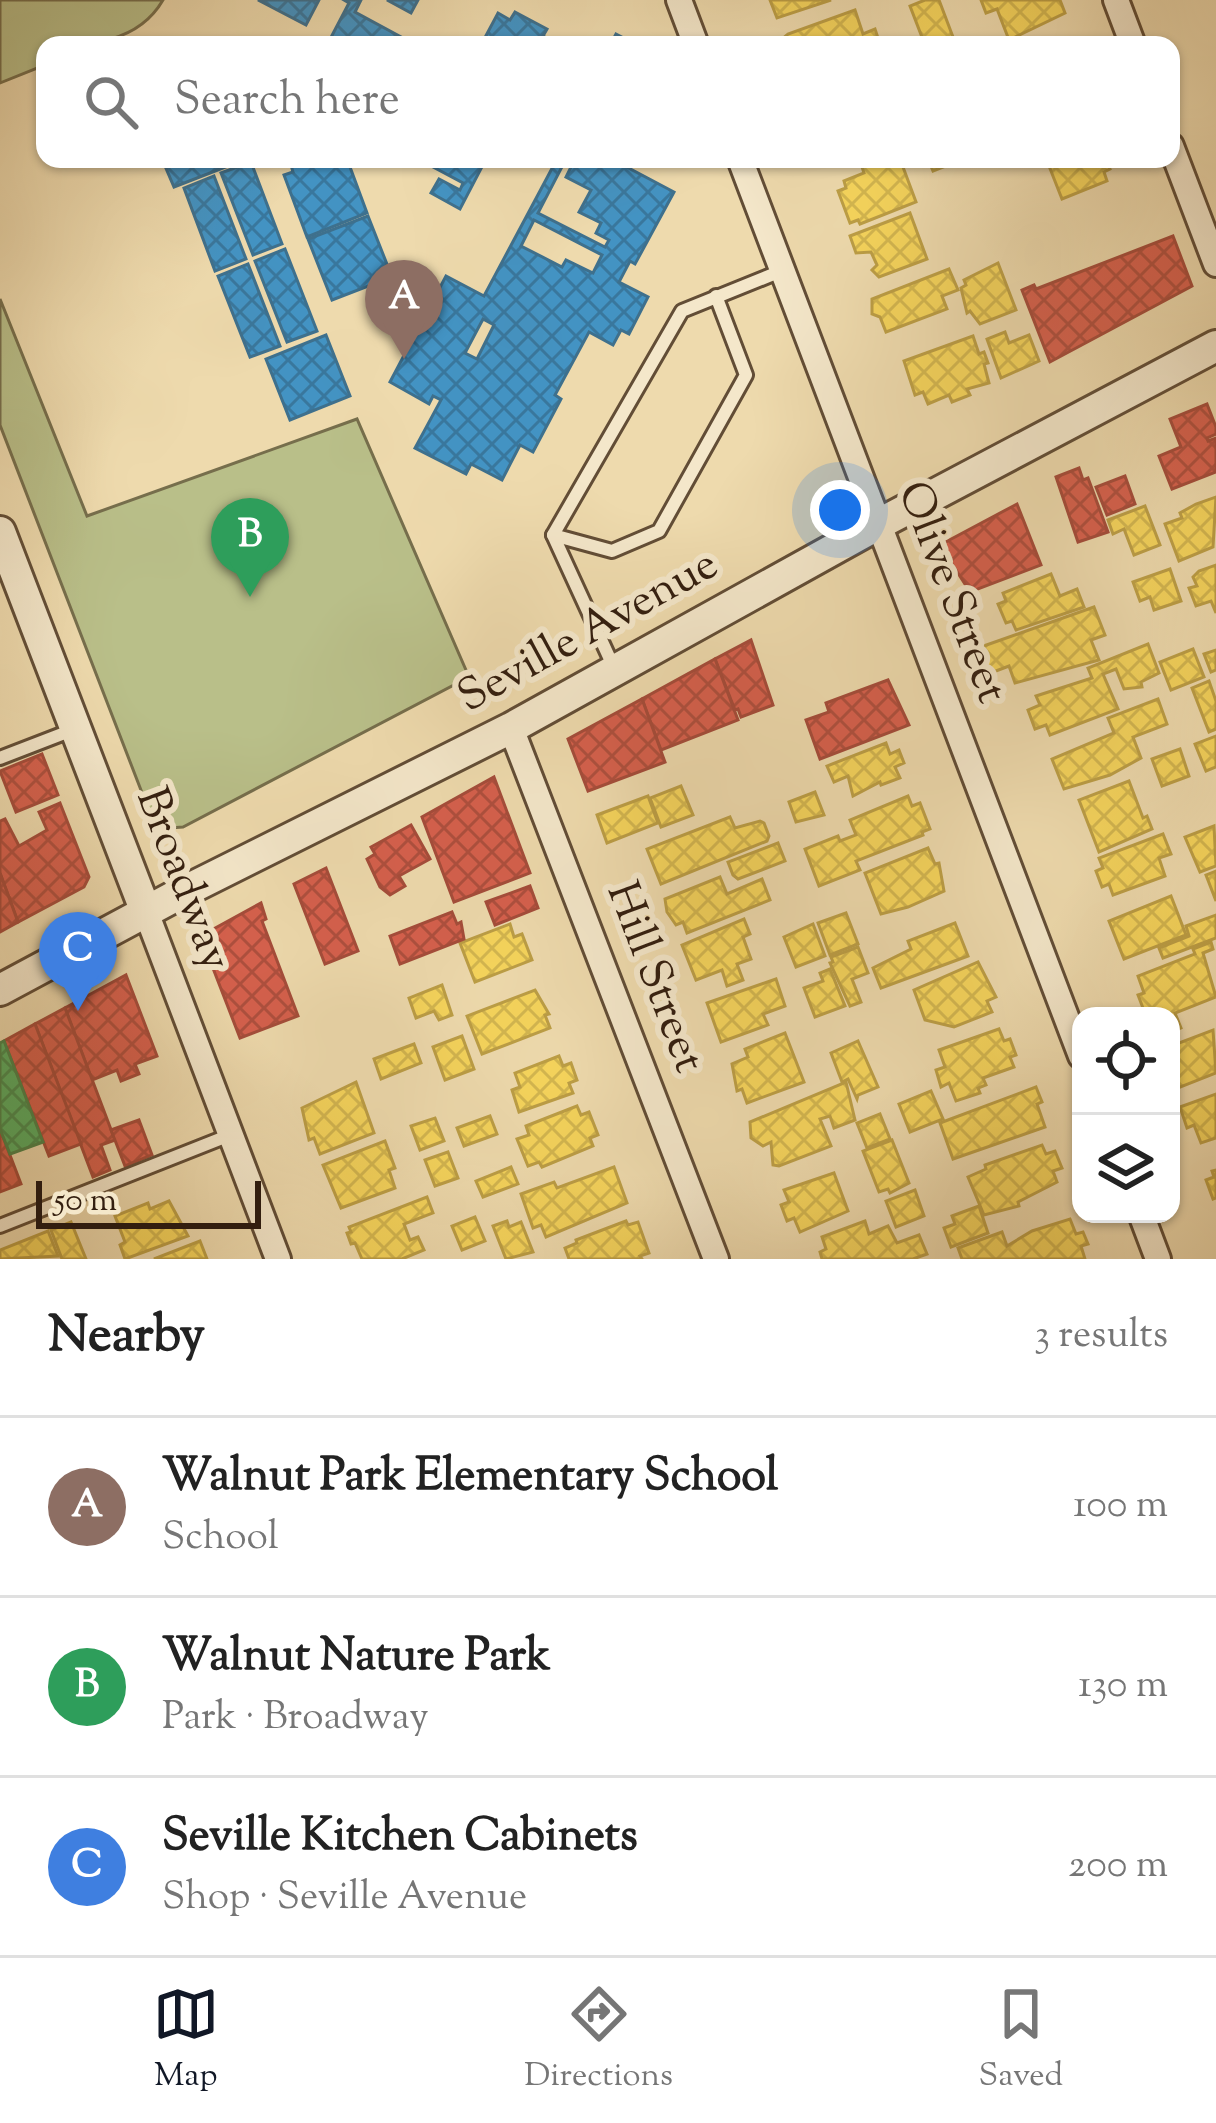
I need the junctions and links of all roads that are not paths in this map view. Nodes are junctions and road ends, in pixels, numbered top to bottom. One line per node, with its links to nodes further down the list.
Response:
1 (679, 0): 3 (street)
2 (1116, 0): 4 (street)
3 (693, 36)
4 (1130, 36)
5 (743, 168): 8 (street, Olive Street)
6 (1179, 168): 7 (street)
7 (1216, 264)
8 (782, 270): 9 (lane); 11 (street, Olive Street)
9 (716, 296): 13 (lane); 13 (lane)
10 (1216, 346): 11 (street, Seville Avenue)
11 (879, 524): 14 (street, Seville Avenue); 20 (street, Olive Street)
12 (0, 532): 16 (street, Broadway)
13 (553, 535): 14 (lane)
14 (615, 670): 15 (street, Seville Avenue)
15 (512, 728): 18 (street, Seville Avenue); 25 (street, Hill Street)
16 (76, 729): 17 (lane); 18 (street, Broadway)
17 (0, 758)
18 (146, 912): 19 (street, Seville Avenue); 21 (street, Broadway)
19 (0, 990)
20 (1072, 1032)
21 (231, 1134): 23 (lane); 24 (street, Broadway)
22 (1144, 1223): 26 (street)
23 (0, 1226)
24 (278, 1259)
25 (716, 1259)
26 (1158, 1259)

